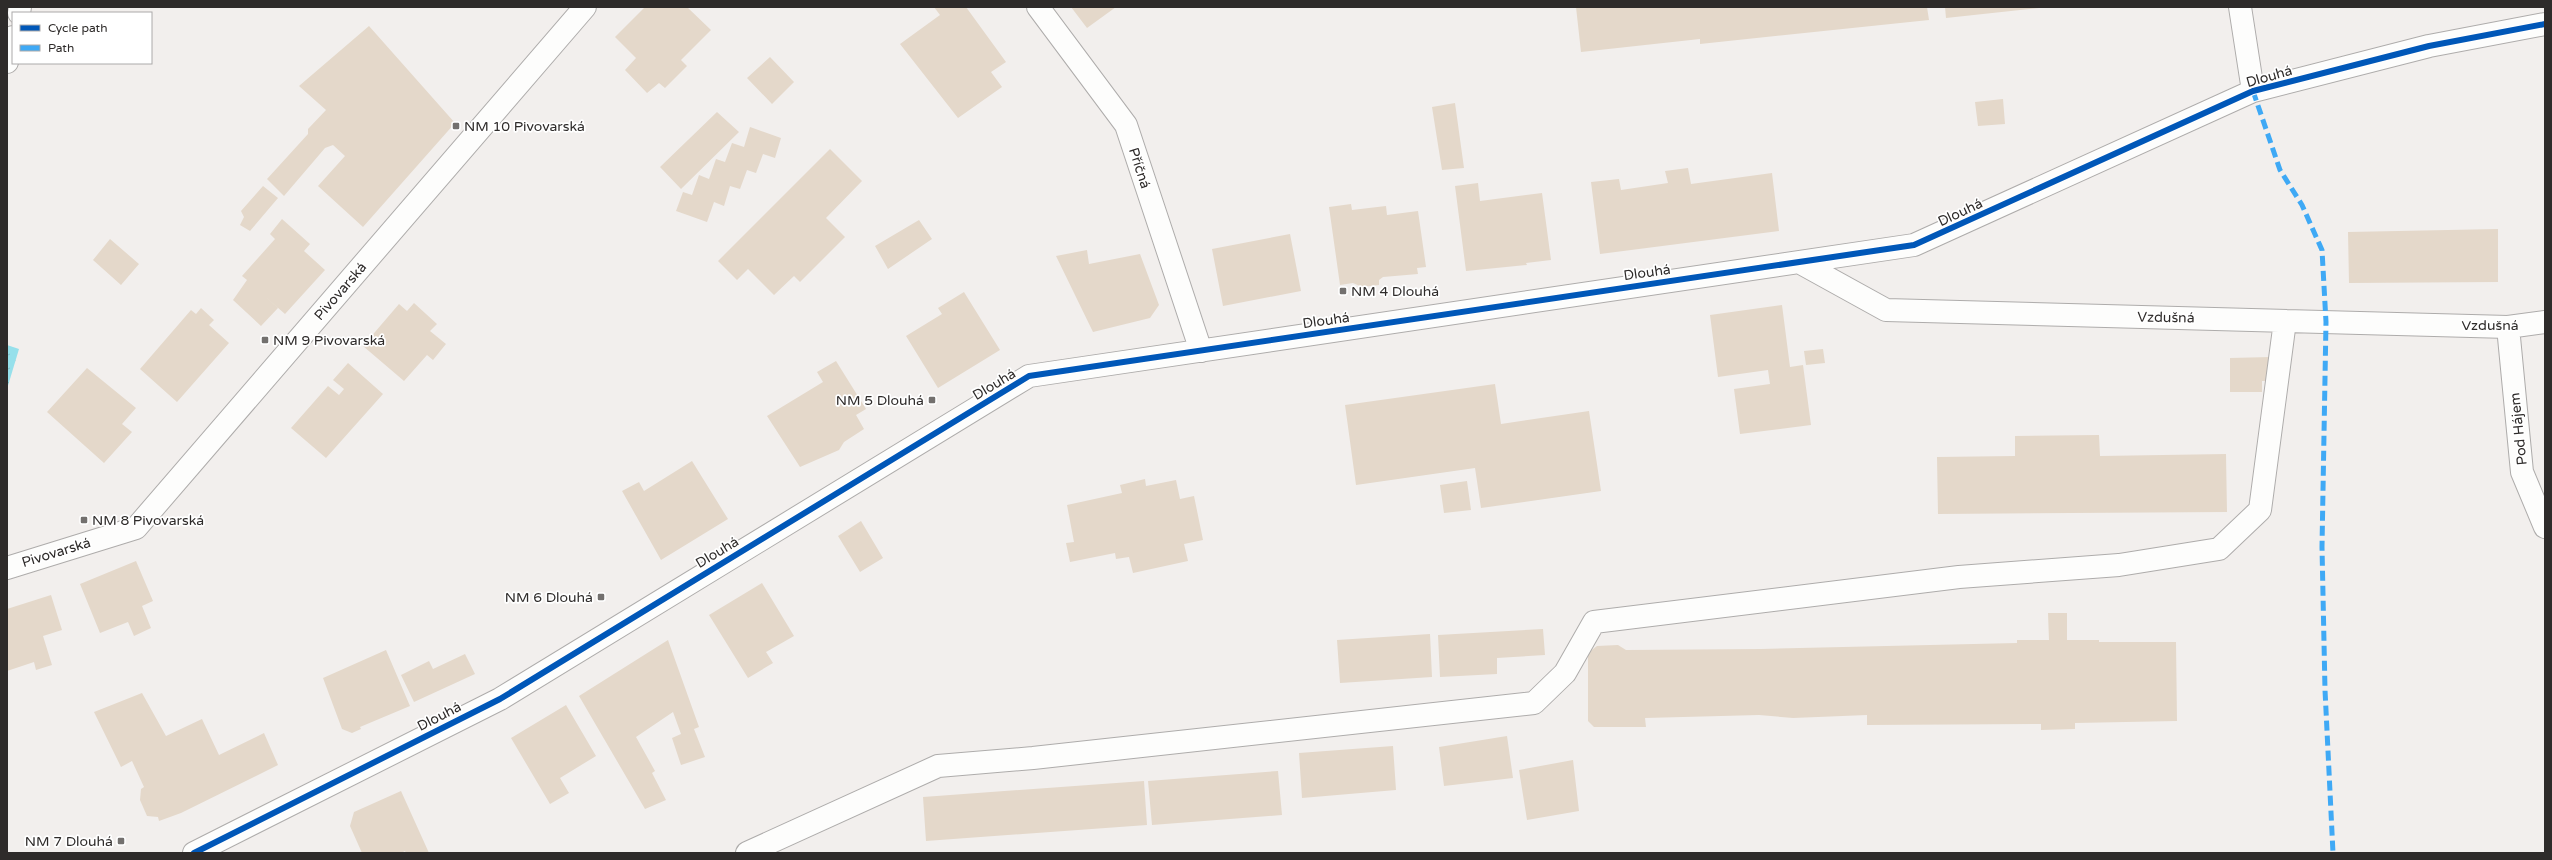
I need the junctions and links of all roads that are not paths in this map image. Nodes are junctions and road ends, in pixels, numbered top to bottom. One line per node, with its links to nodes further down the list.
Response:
1 (585, 7): 14 (street, Pivovarská)
2 (1038, 7): 12 (street, Příčná)
3 (2240, 7): 7 (street)
4 (2545, 24): 7 (street, Dlouhá)
5 (12, 41): 6 (street)
6 (7, 62)
7 (2253, 91): 8 (street, Dlouhá)
8 (1799, 262): 9 (street, Vzdušná); 12 (street, Dlouhá)
9 (2286, 321): 11 (street, Vzdušná); 16 (street)
10 (2545, 322): 11 (street, Vzdušná)
11 (2508, 327): 13 (street, Pod Hájem)
12 (1201, 351): 15 (street, Dlouhá)
13 (2545, 528)
14 (7, 568)
15 (194, 853)
16 (747, 853)

